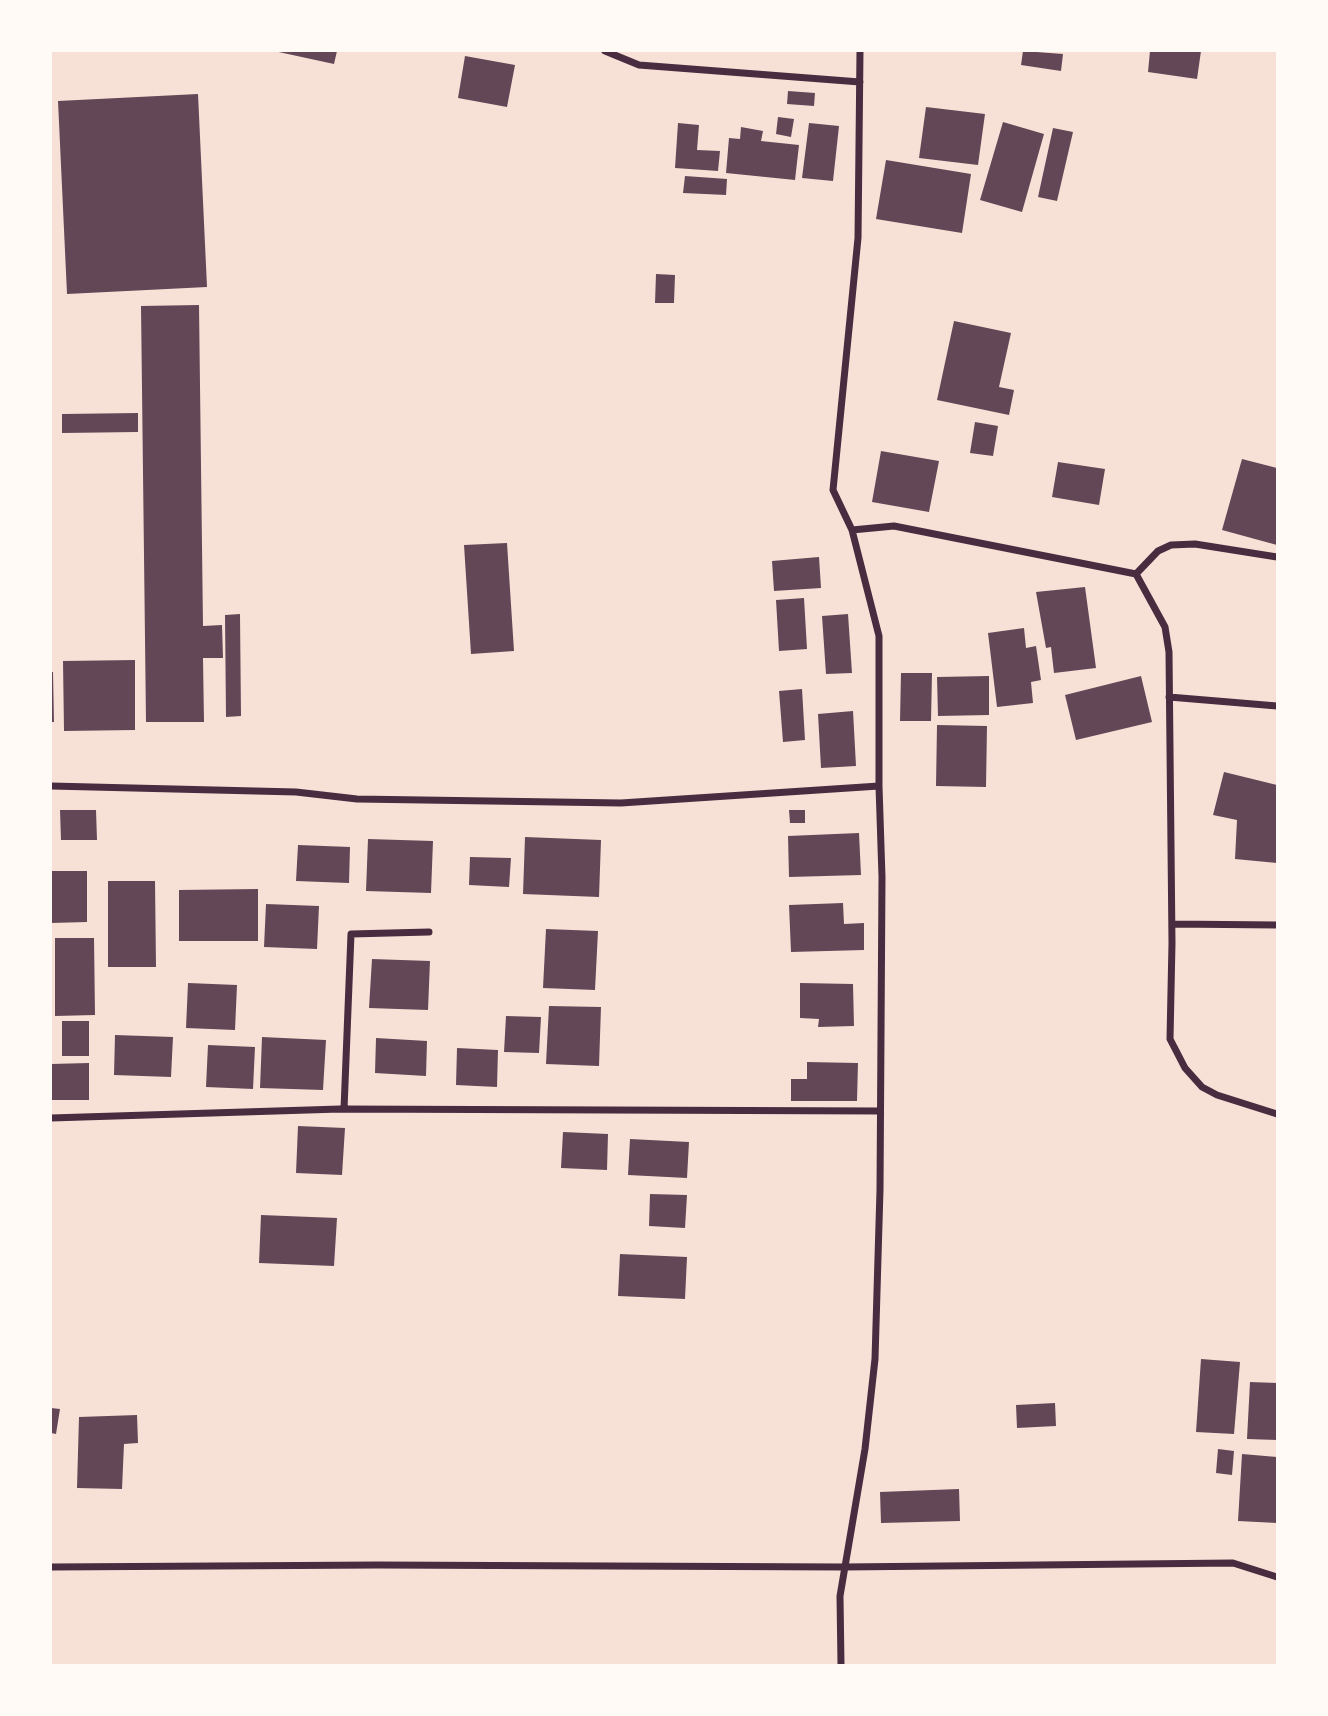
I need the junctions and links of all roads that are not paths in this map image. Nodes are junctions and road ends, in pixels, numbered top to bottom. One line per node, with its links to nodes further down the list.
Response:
1 (604, 51): 3 (street)
2 (860, 51): 3 (street)
3 (860, 82): 4 (street)
4 (852, 530): 6 (street); 10 (street)
5 (1277, 556): 6 (street)
6 (1136, 574): 7 (street)
7 (1169, 697): 8 (street); 11 (street)
8 (1277, 706)
9 (51, 786): 10 (street)
10 (879, 786): 15 (street)
11 (1172, 924): 12 (street); 16 (street)
12 (1277, 925)
13 (429, 932): 14 (street)
14 (344, 1109): 15 (street); 17 (street)
15 (880, 1111): 19 (street)
16 (1277, 1114)
17 (51, 1118)
18 (51, 1567): 19 (street)
19 (844, 1567): 20 (street); 21 (street)
20 (1277, 1577)
21 (841, 1665)

